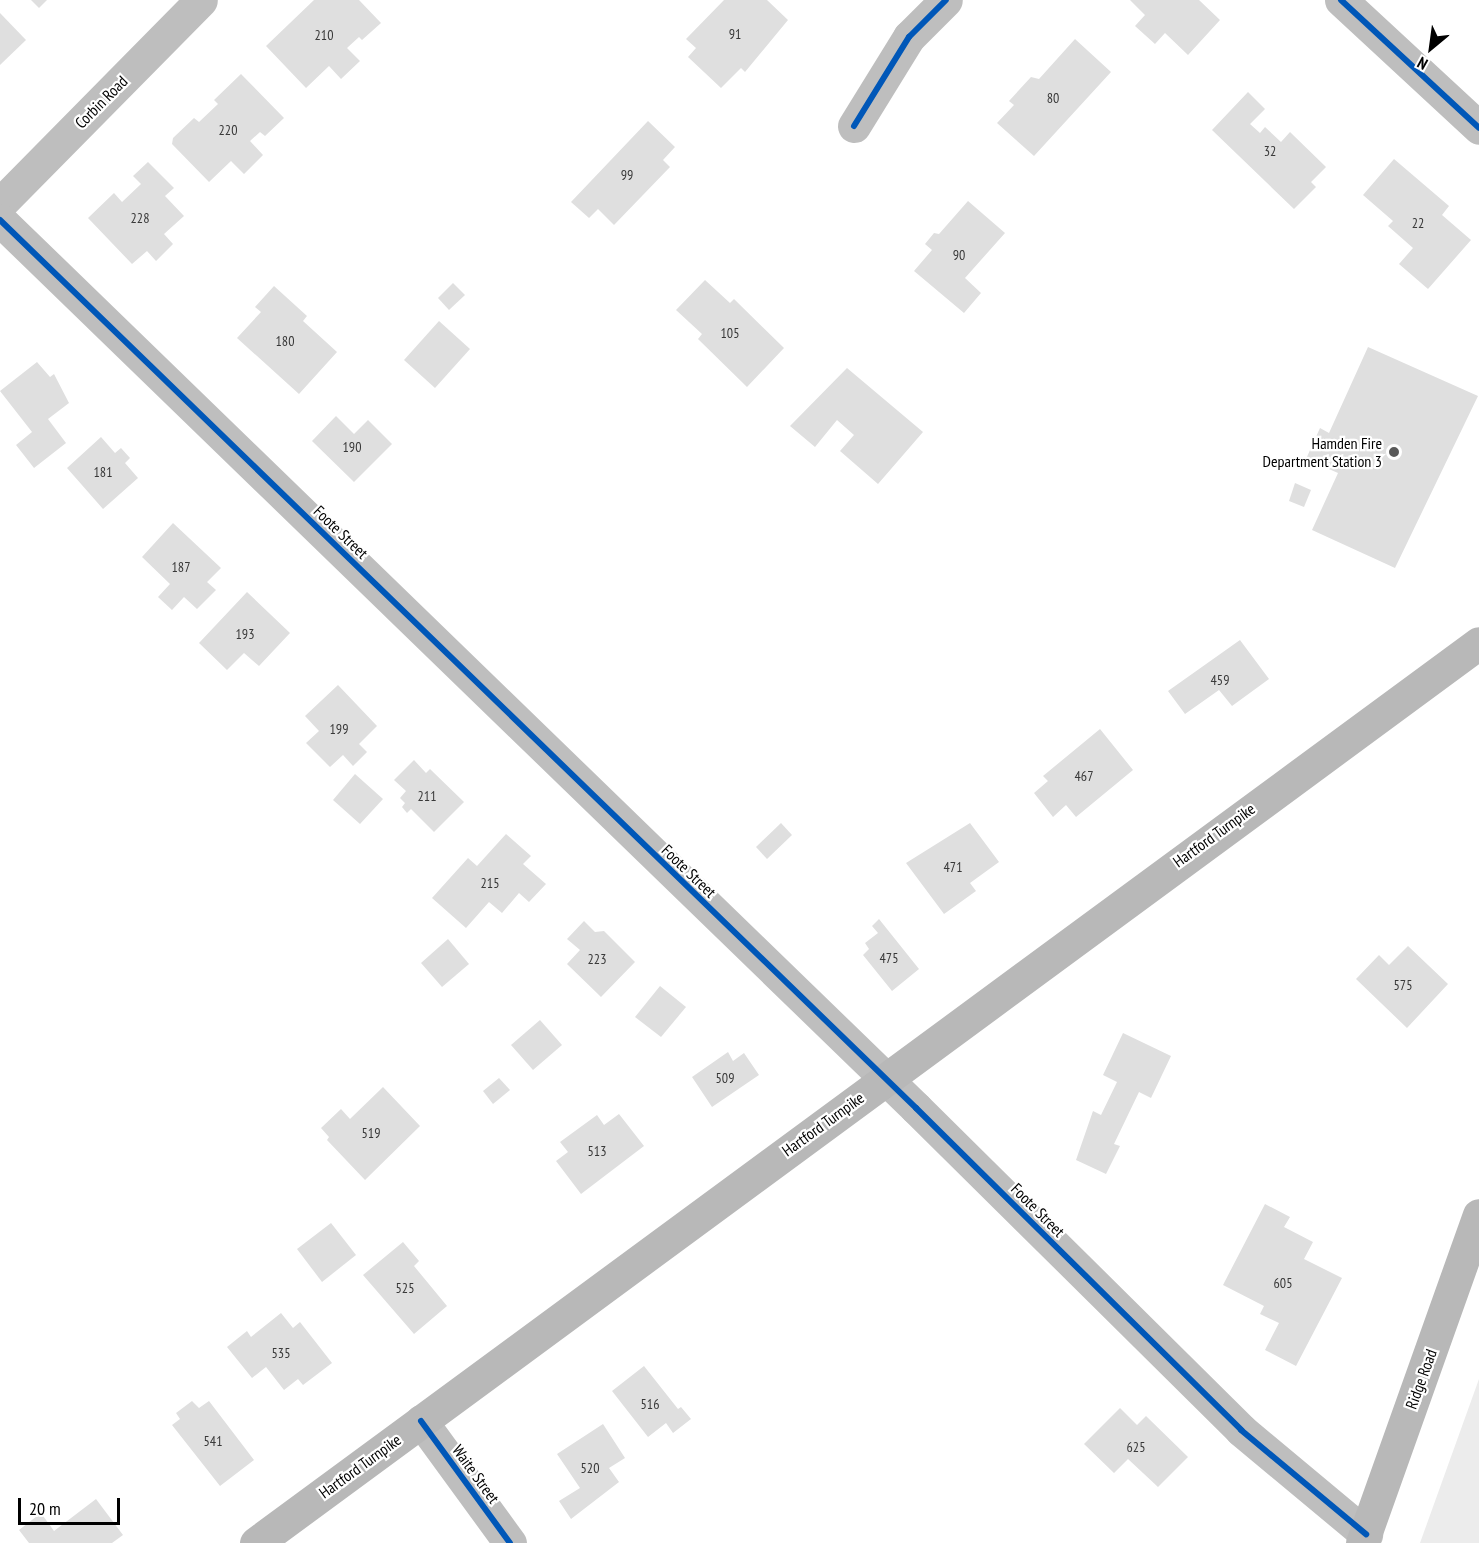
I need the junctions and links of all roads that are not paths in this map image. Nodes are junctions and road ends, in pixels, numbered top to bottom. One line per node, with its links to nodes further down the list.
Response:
1 (201, 0): 6 (street, Corbin Road)
2 (946, 0): 4 (street)
3 (1341, 0): 5 (street)
4 (854, 126)
5 (1479, 128)
6 (0, 204)
7 (0, 220): 9 (street, Foote Street)
8 (1479, 642): 9 (main road, Hartford Turnpike)
9 (884, 1079): 11 (main road, Hartford Turnpike); 12 (street, Foote Street)
10 (1479, 1215): 12 (main road, Ridge Road)
11 (421, 1421): 13 (main road, Hartford Turnpike); 14 (street, Waite Street)
12 (1364, 1538)
13 (256, 1543)
14 (510, 1543)

